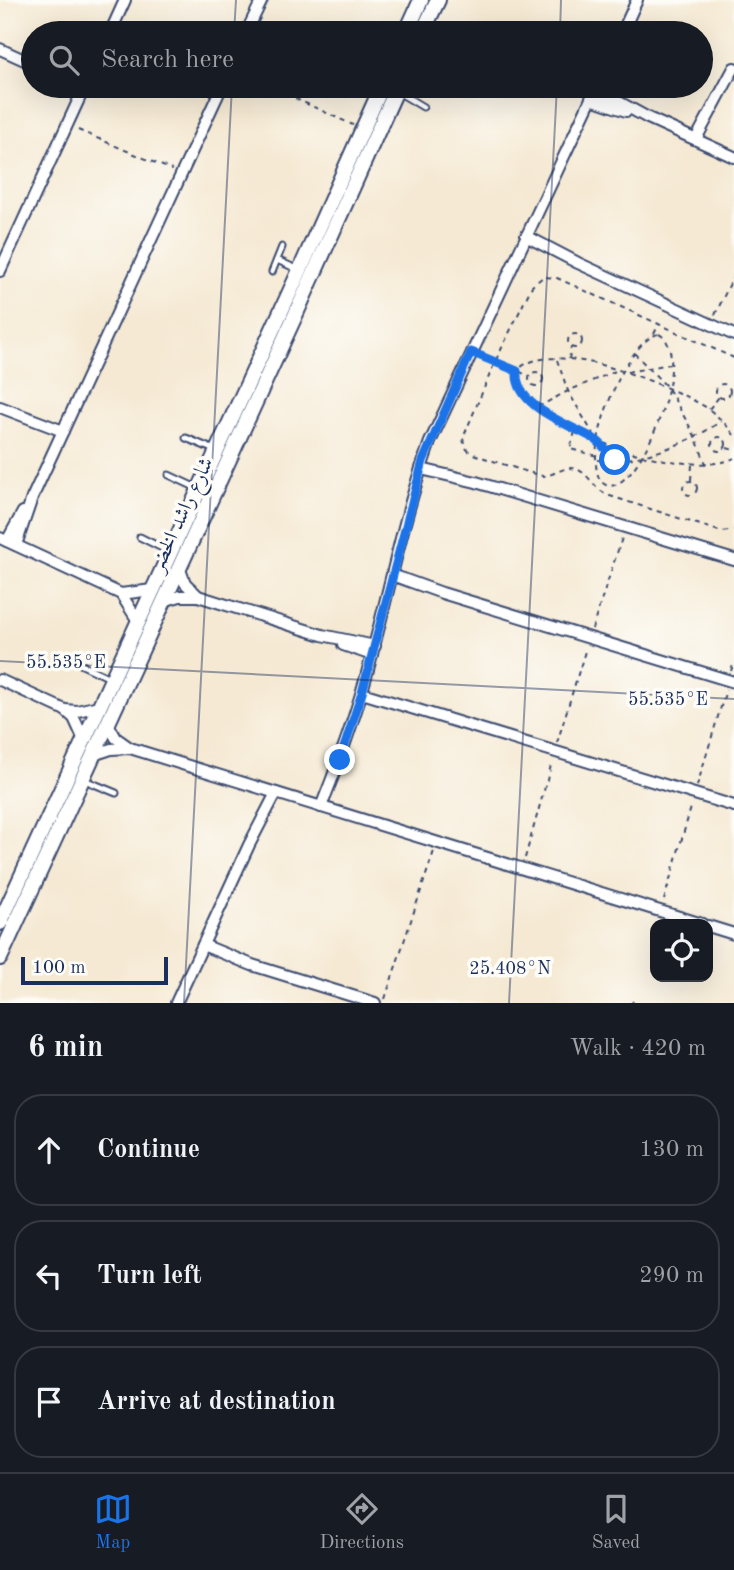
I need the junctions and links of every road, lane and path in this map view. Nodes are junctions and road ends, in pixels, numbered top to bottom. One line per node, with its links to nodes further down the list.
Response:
1 (125, 0): 6 (street)
2 (262, 0): 7 (street)
3 (421, 0): 8 (street)
4 (438, 0): 9 (street)
5 (638, 0): 10 (street)
6 (115, 21)
7 (252, 21)
8 (411, 21)
9 (428, 21)
10 (628, 21)
11 (0, 49): 12 (street)
12 (21, 59)
13 (734, 68): 25 (street)
14 (80, 98): 23 (street)
15 (216, 98): 27 (street)
16 (294, 98): 24 (path)
17 (384, 98): 24 (street, شارع راشد الخضر)
18 (387, 98): 85 (street, شارع راشد الخضر)
19 (409, 98): 22 (lane)
20 (591, 98): 28 (street)
21 (608, 98): 25 (street)
22 (423, 107)
23 (67, 126): 27 (path); 32 (street)
24 (362, 129): 31 (street, شارع راشد الخضر)
25 (700, 141): 26 (street)
26 (734, 157)
27 (181, 174): 60 (street)
28 (524, 240): 36 (street); 40 (street)
29 (282, 247): 30 (lane)
30 (276, 260): 31 (lane); 33 (lane)
31 (300, 270): 67 (street, شارع راشد الخضر)
32 (0, 271)
33 (272, 272)
34 (734, 275): 36 (path)
35 (659, 324): 37 (path); 42 (path); 45 (path)
36 (710, 324): 38 (street)
37 (654, 335): 41 (path); 46 (path)
38 (734, 335)
39 (571, 346): 44 (path)
40 (471, 352): 45 (path); 73 (street)
41 (633, 352): 47 (path); 48 (path)
42 (734, 358)
43 (556, 359): 44 (path); 49 (path); 53 (path)
44 (569, 360): 48 (path)
45 (495, 362): 49 (path); 80 (path)
46 (671, 364): 47 (path); 52 (path)
47 (649, 368): 50 (path); 52 (path)
48 (621, 370): 50 (path); 53 (path); 64 (path)
49 (517, 371): 51 (path); 55 (path)
50 (627, 372): 52 (path)
51 (530, 376)
52 (668, 388): 57 (path); 62 (path); 68 (path)
53 (568, 391): 55 (path); 64 (path)
54 (719, 396): 57 (path)
55 (537, 408): 59 (path)
56 (5, 409): 60 (street)
57 (709, 410): 58 (path)
58 (722, 420): 61 (path); 62 (path)
59 (575, 430): 64 (path); 69 (path)
60 (61, 435): 82 (street)
61 (734, 435)
62 (695, 436): 68 (path); 72 (path)
63 (186, 438): 67 (lane)
64 (597, 441): 68 (path); 69 (path); 71 (path)
65 (726, 447): 66 (path)
66 (734, 450)
67 (217, 451): 78 (street, شارع راشد الخضر)
68 (643, 456): 71 (path); 74 (path); 75 (path)
69 (597, 458): 71 (path); 75 (path)
70 (734, 458): 72 (path)
71 (615, 460): 75 (path)
72 (706, 464): 74 (path)
73 (422, 465): 79 (street); 86 (street)
74 (692, 465): 77 (path)
75 (629, 473)
76 (169, 475): 78 (lane)
77 (691, 481)
78 (199, 489): 83 (street, شارع راشد الخضر)
79 (625, 527): 84 (street); 92 (path)
80 (734, 530)
81 (139, 537): 83 (lane)
82 (8, 541): 88 (street)
83 (170, 552): 87 (street, شارع راشد الخضر)
84 (734, 560)
85 (179, 567): 89 (street); 90 (street, شارع راشد الخضر)
86 (392, 579): 92 (street); 93 (street)
87 (152, 590): 88 (street); 91 (street, شارع راشد الخضر)
88 (121, 594): 91 (street)
89 (198, 596): 90 (street); 93 (street)
90 (163, 601): 101 (street, شارع راشد الخضر)
91 (138, 621): 95 (street, شارع راشد الخضر)
92 (590, 638): 97 (street); 104 (path)
93 (373, 651): 98 (street)
94 (82, 665): 95 (lane)
95 (112, 679): 99 (street, شارع راشد الخضر)
96 (0, 680): 100 (street)
97 (734, 682)
98 (362, 693): 104 (street); 110 (street)
99 (99, 706): 100 (street); 102 (street, شارع راشد الخضر)
100 (65, 710): 102 (street)
101 (108, 724): 103 (street); 105 (street, شارع راشد الخضر)
102 (84, 740): 114 (street, شارع راشد الخضر)
103 (130, 748): 105 (street); 107 (street)
104 (555, 752): 109 (street); 112 (path)
105 (93, 755): 106 (street, شارع راشد الخضر)
106 (82, 779): 108 (lane); 118 (street, شارع راشد الخضر)
107 (273, 792): 110 (street); 117 (street)
108 (116, 793)
109 (734, 806)
110 (325, 808): 111 (street)
111 (437, 843): 112 (street); 121 (path)
112 (522, 869): 113 (street)
113 (686, 919)
114 (0, 923)
115 (713, 928): 116 (street)
116 (734, 934)
117 (201, 949): 119 (street); 120 (street)
118 (0, 958)
119 (176, 1003)
120 (375, 1003)
121 (384, 1003)

